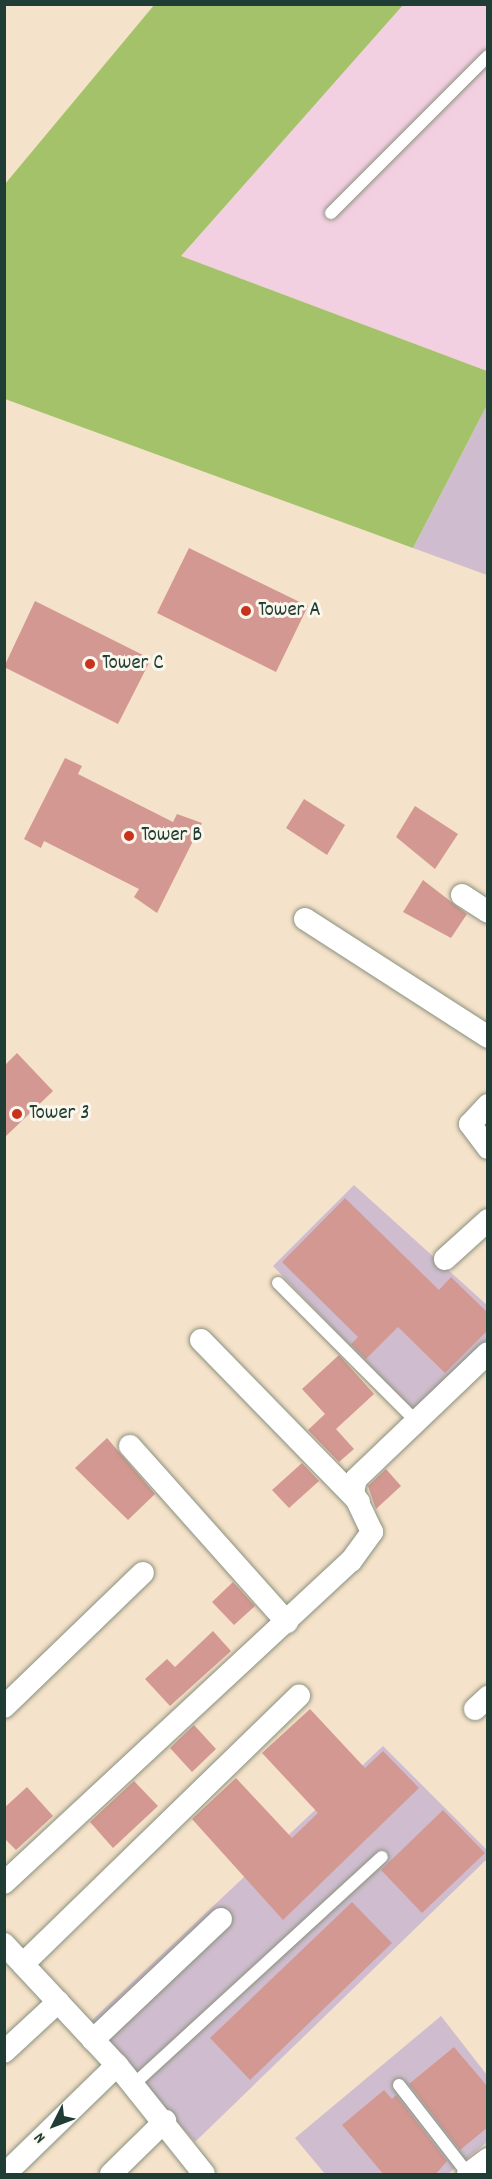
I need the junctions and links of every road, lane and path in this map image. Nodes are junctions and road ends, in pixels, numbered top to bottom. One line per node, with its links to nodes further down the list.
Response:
1 (488, 56): 2 (lane)
2 (331, 213)
3 (462, 895): 4 (street)
4 (488, 912)
5 (305, 919): 6 (street)
6 (488, 1037)
7 (488, 1105): 8 (street)
8 (488, 1148)
9 (488, 1220): 10 (street)
10 (445, 1259)
11 (278, 1283): 14 (lane)
12 (201, 1340): 16 (street)
13 (488, 1353): 14 (street)
14 (416, 1421): 16 (street)
15 (130, 1446): 18 (street)
16 (361, 1505): 18 (street)
17 (143, 1573): 20 (street)
18 (287, 1622): 22 (street)
19 (299, 1696): 25 (street)
20 (4, 1707)
21 (382, 1857): 30 (lane)
22 (4, 1883)
23 (221, 1919): 27 (street)
24 (4, 1944): 25 (street)
25 (23, 1964): 26 (street)
26 (58, 2002): 27 (street); 28 (street)
27 (93, 2040): 29 (street)
28 (4, 2052)
29 (117, 2065): 30 (street); 35 (street)
30 (134, 2084): 32 (street)
31 (399, 2085): 34 (lane)
32 (165, 2121): 36 (street); 37 (street)
33 (488, 2159): 34 (street)
34 (468, 2174)
35 (5, 2175)
36 (111, 2175)
37 (204, 2175)

